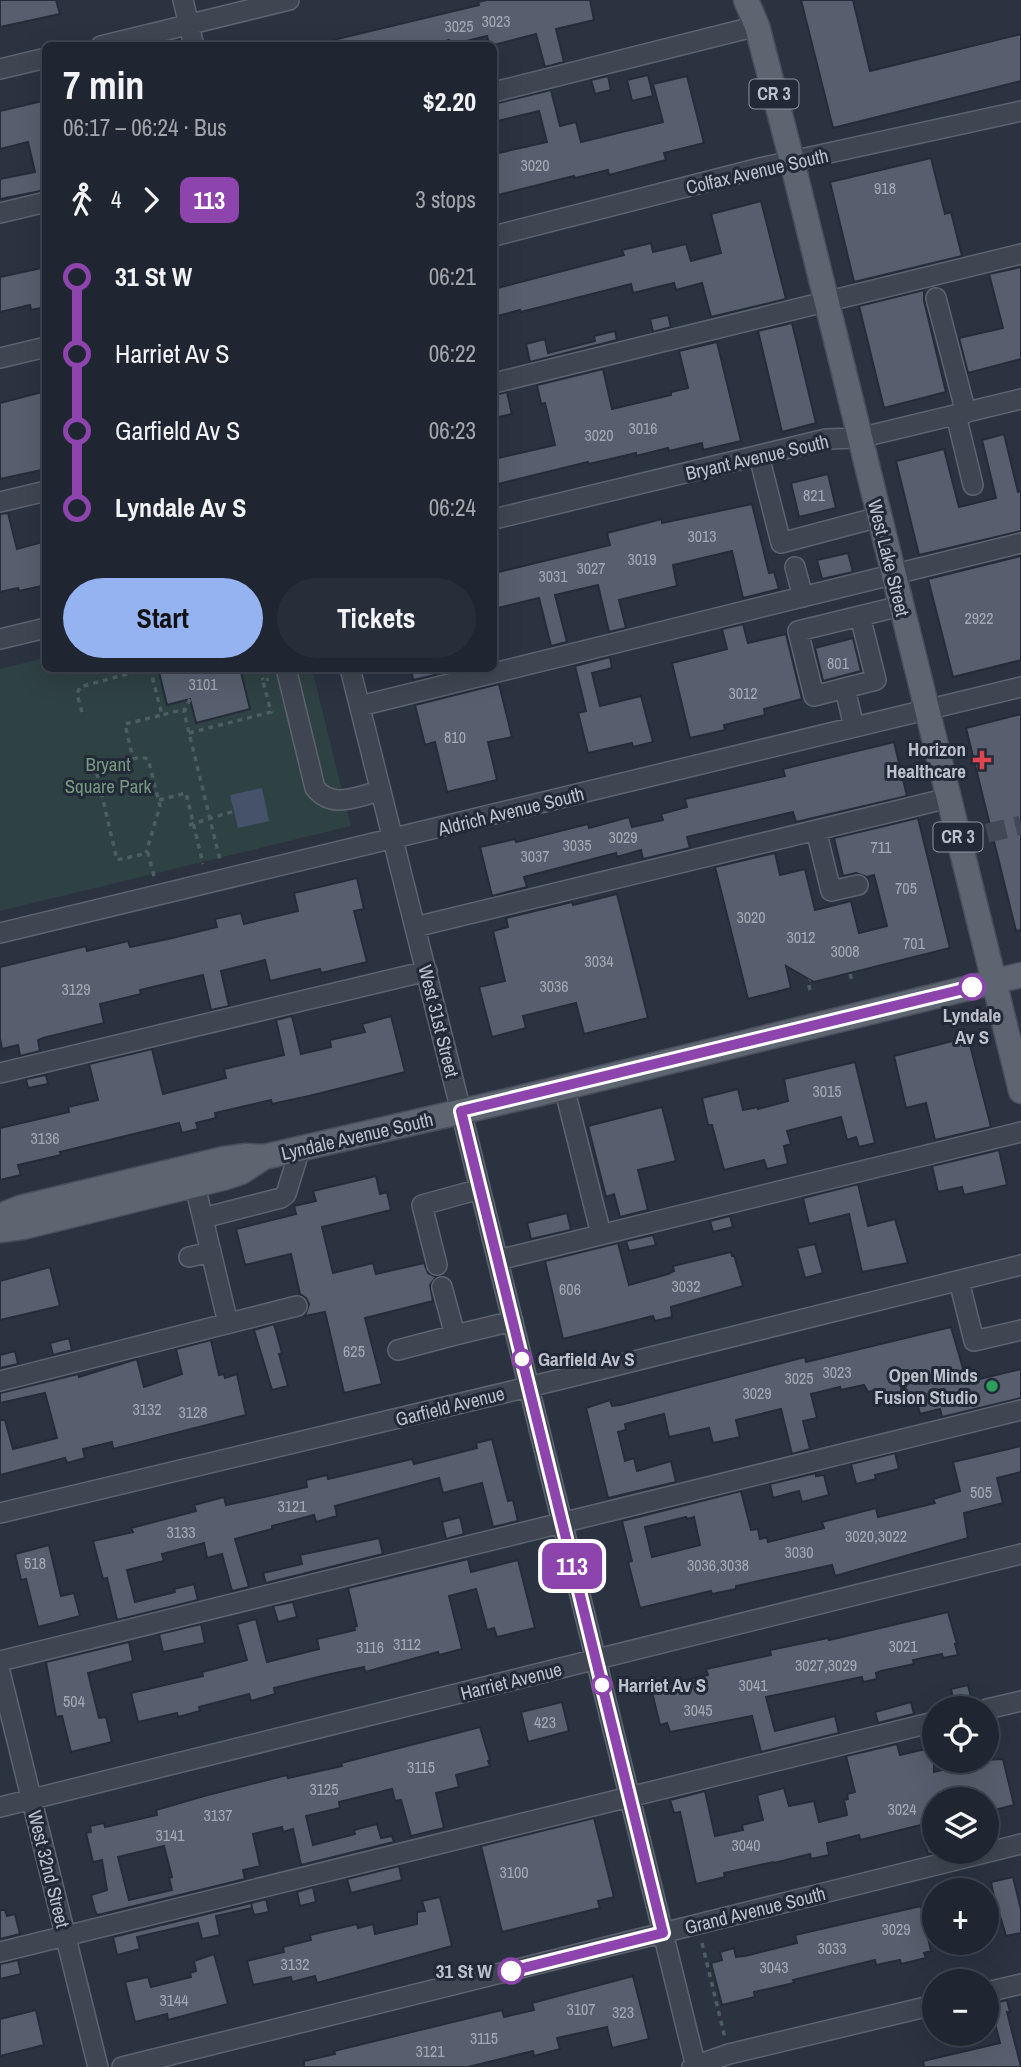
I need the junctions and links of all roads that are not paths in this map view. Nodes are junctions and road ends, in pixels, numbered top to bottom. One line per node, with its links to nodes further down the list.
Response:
1 (183, 0): 5 (street)
2 (289, 0): 5 (street)
3 (746, 0): 6 (main road, West Lake Street / CR 3)
4 (756, 0): 6 (main road, West Lake Street)
5 (189, 25): 7 (street); 8 (street)
6 (757, 26): 11 (street); 13 (main road, West Lake Street / CR 3)
7 (117, 42)
8 (193, 42)
9 (42, 59): 10 (street)
10 (0, 69)
11 (497, 91)
12 (1021, 111): 13 (street, Colfax Avenue South)
13 (792, 161): 16 (street, Colfax Avenue South); 19 (main road, West Lake Street / CR 3)
14 (42, 203): 15 (street)
15 (0, 213)
16 (497, 235)
17 (1021, 254): 19 (street)
18 (936, 298): 24 (street)
19 (825, 301): 22 (street); 25 (main road, West Lake Street / CR 3)
20 (42, 348): 21 (street)
21 (0, 358)
22 (497, 382)
23 (1020, 404): 24 (street, Bryant Avenue South)
24 (961, 414): 25 (street, Bryant Avenue South); 27 (street)
25 (859, 438): 26 (street, Bryant Avenue South); 30 (main road, West Lake Street / CR 3)
26 (760, 456): 30 (street); 31 (street, Bryant Avenue South)
27 (973, 485)
28 (42, 492): 29 (street)
29 (0, 502)
30 (879, 517): 34 (main road, West Lake Street / CR 3)
31 (497, 518)
32 (1021, 543): 34 (street)
33 (795, 567): 35 (street)
34 (893, 575): 35 (street); 36 (main road, West Lake Street / CR 3)
35 (803, 597): 44 (street)
36 (901, 606): 37 (street); 45 (main road, West Lake Street / CR 3)
37 (860, 616): 43 (street); 43 (street)
38 (42, 629): 39 (street)
39 (0, 639)
40 (287, 672): 47 (street)
41 (351, 672): 44 (street, West 31st Street)
42 (1021, 687): 45 (street, Aldrich Avenue South)
43 (845, 688): 46 (street)
44 (359, 706): 47 (street, West 31st Street)
45 (927, 709): 46 (street, Aldrich Avenue South); 48 (main road, West Lake Street / CR 3)
46 (854, 727): 50 (street, Aldrich Avenue South)
47 (381, 790): 50 (street, West 31st Street)
48 (949, 798): 49 (street); 56 (main road, West Lake Street / CR 3)
49 (816, 830): 51 (street); 52 (street)
50 (393, 840): 52 (street, West 31st Street); 53 (street, Aldrich Avenue South)
51 (858, 885)
52 (415, 927): 54 (street, West 31st Street)
53 (0, 933)
54 (427, 971): 57 (street); 60 (street, West 31st Street)
55 (1021, 975): 56 (main road, Lyndale Avenue South)
56 (994, 982): 58 (main road, Lyndale Avenue South); 59 (main road, West Lake Street / CR 3)
57 (0, 1073)
58 (564, 1087): 60 (main road, Lyndale Avenue South); 69 (street)
59 (1021, 1091)
60 (461, 1111): 62 (main road, Lyndale Avenue South); 65 (street, West 31st Street)
61 (1021, 1132): 69 (street)
62 (300, 1149): 63 (main road, Lyndale Avenue South); 67 (street)
63 (264, 1157): 64 (main road, Lyndale Avenue South); 66 (main road, Lyndale Avenue South)
64 (195, 1185): 67 (street); 68 (main road, Lyndale Avenue South)
65 (480, 1189): 72 (street, West 31st Street); 73 (street)
66 (0, 1216)
67 (203, 1218): 70 (street)
68 (0, 1230)
69 (601, 1234): 72 (street)
70 (211, 1252): 71 (street); 79 (street)
71 (189, 1257)
72 (498, 1260): 78 (street, West 31st Street)
73 (437, 1265)
74 (1021, 1265): 75 (street, Garfield Avenue)
75 (959, 1281): 80 (street); 84 (street, Garfield Avenue)
76 (442, 1287): 81 (street)
77 (297, 1306): 79 (street)
78 (513, 1321): 81 (street); 84 (street, West 31st Street)
79 (228, 1323): 83 (street)
80 (1021, 1330)
81 (455, 1335): 82 (street)
82 (398, 1350)
83 (0, 1381)
84 (529, 1387): 86 (street, Garfield Avenue); 87 (street, West 31st Street)
85 (1021, 1410): 87 (street)
86 (0, 1513)
87 (562, 1524): 89 (street); 90 (street, West 31st Street)
88 (1021, 1554): 90 (street, Harriet Avenue)
89 (0, 1661)
90 (596, 1661): 95 (street, West 31st Street); 96 (street, Harriet Avenue)
91 (0, 1672): 96 (street, West 32nd Street)
92 (1021, 1701): 93 (street)
93 (999, 1706)
94 (922, 1725): 95 (street)
95 (629, 1796): 99 (street, West 31st Street); 100 (street)
96 (32, 1799): 97 (street, Harriet Avenue); 100 (street, West 32nd Street)
97 (0, 1807)
98 (1021, 1844): 99 (street, Grand Avenue South)
99 (663, 1933): 106 (street, Grand Avenue South); 107 (street, West 31st Street)
100 (65, 1935): 101 (street); 105 (street, West 32nd Street)
101 (0, 1952)
102 (1021, 1983): 103 (street)
103 (999, 1989)
104 (922, 2008): 107 (street)
105 (98, 2067)
106 (122, 2067)
107 (694, 2067)

